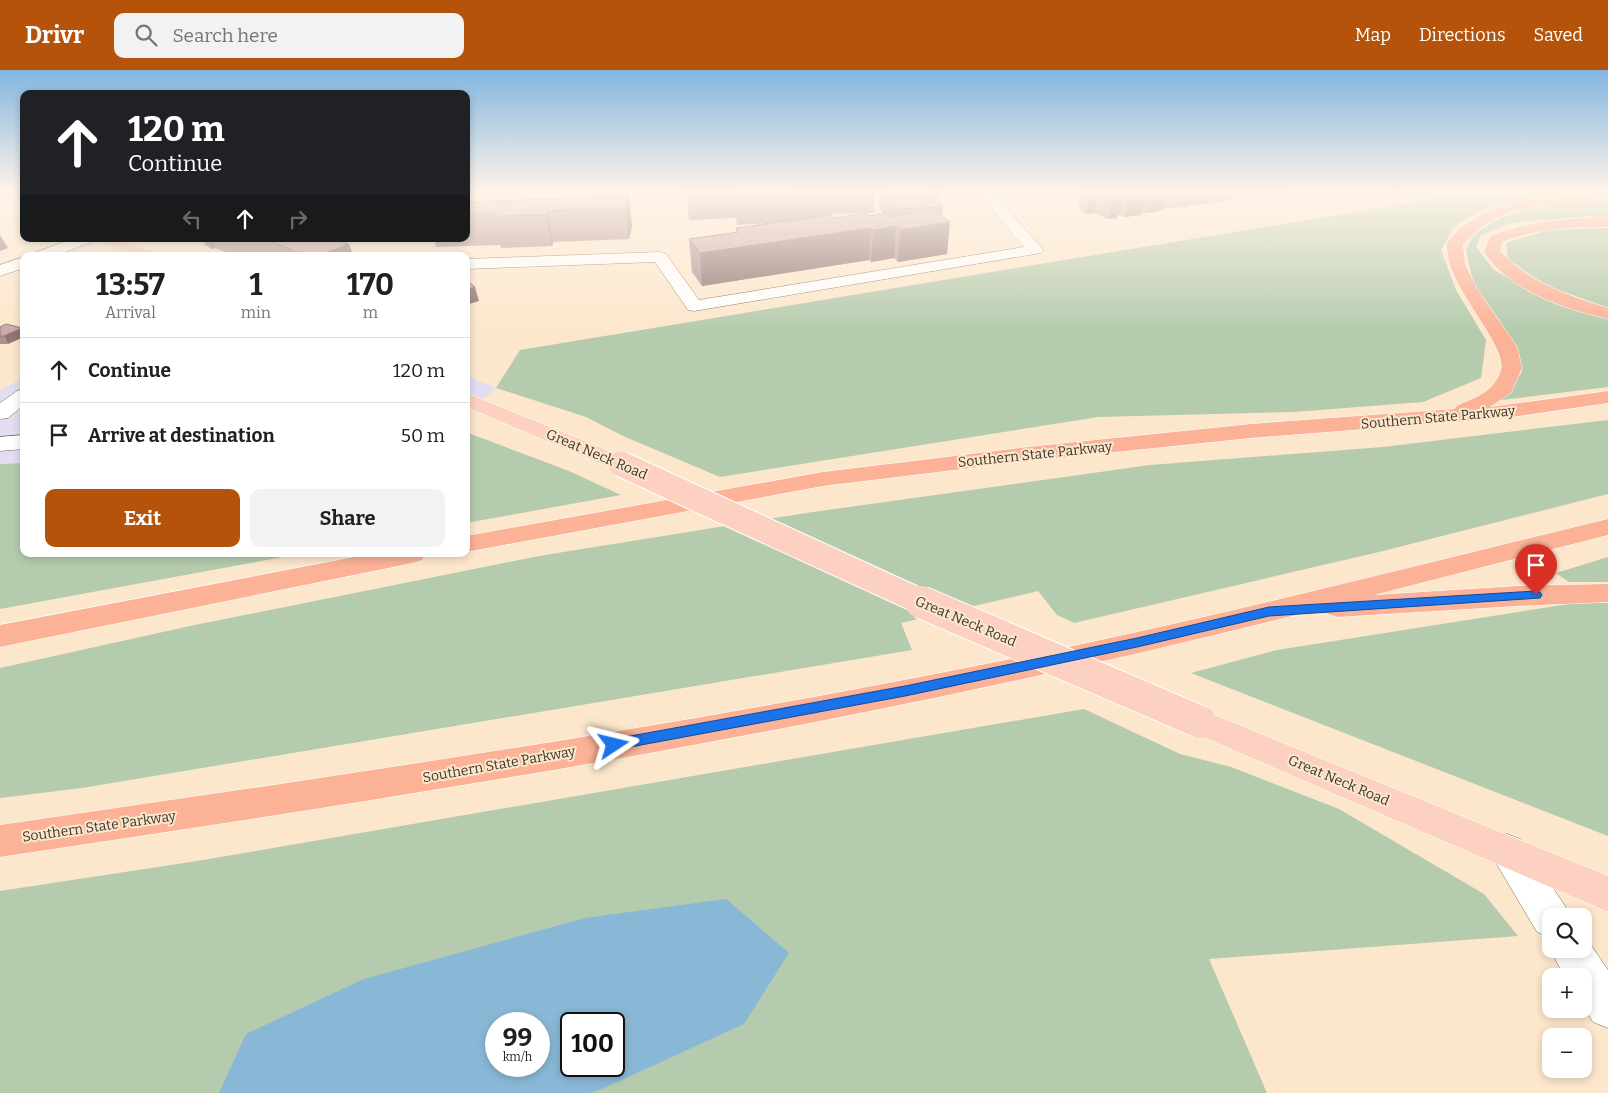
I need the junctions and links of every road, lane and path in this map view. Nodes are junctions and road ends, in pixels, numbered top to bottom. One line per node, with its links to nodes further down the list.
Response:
1 (1024, 238): 9 (street)
2 (1460, 238): 16 (highway)
3 (1499, 238): 11 (highway)
4 (78, 242): 6 (street)
5 (113, 242): 7 (main road)
6 (51, 252)
7 (138, 252)
8 (20, 264): 10 (street)
9 (470, 264)
10 (0, 272)
11 (1608, 314)
12 (1608, 397): 16 (highway, Southern State Parkway)
13 (20, 398): 15 (street)
14 (472, 405): 26 (main road, Great Neck Road, bridge)
15 (0, 413)
16 (1445, 417): 20 (highway, Southern State Parkway)
17 (20, 442): 18 (street)
18 (0, 444)
19 (1608, 527): 23 (highway, Southern State Parkway)
20 (470, 543)
21 (398, 557): 24 (highway)
22 (1608, 593): 23 (highway)
23 (1269, 612): 25 (highway, Southern State Parkway)
24 (0, 636)
25 (0, 841)
26 (1507, 851): 27 (main road, Great Neck Road); 28 (street)
27 (1608, 894)
28 (1544, 908)
29 (1576, 958): 30 (street)
30 (1608, 1006)

